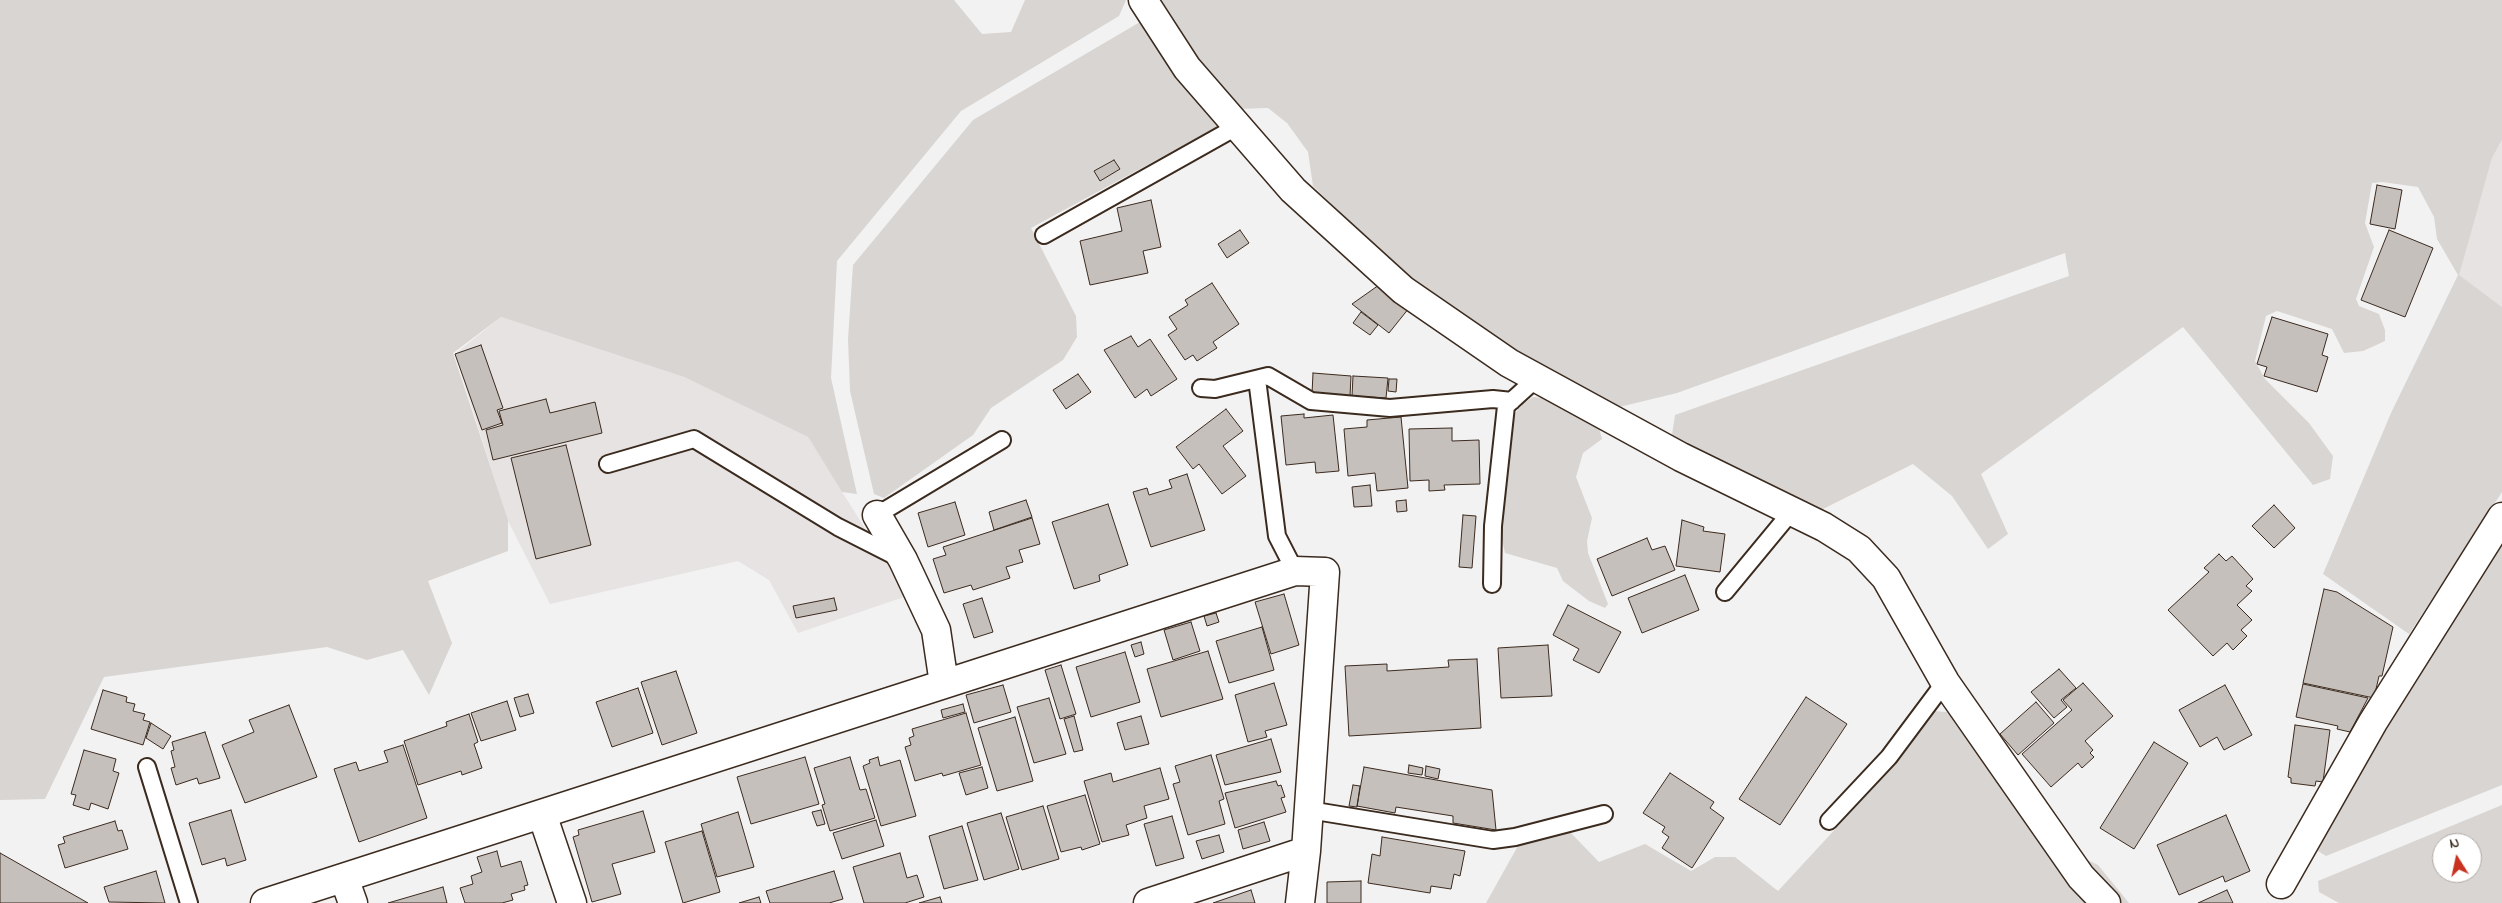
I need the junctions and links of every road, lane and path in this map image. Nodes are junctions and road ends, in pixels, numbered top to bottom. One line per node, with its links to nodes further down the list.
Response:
1 (1143, 0): 2 (street)
2 (1238, 126): 3 (lane); 4 (street)
3 (1044, 235)
4 (1538, 377): 7 (lane); 10 (street)
5 (1257, 379): 6 (lane); 7 (lane); 14 (lane)
6 (1201, 388)
7 (1512, 401): 15 (lane)
8 (1002, 440): 11 (lane)
9 (608, 464): 13 (lane)
10 (1792, 511): 16 (lane); 17 (street)
11 (877, 516): 13 (street)
12 (2502, 518): 26 (street)
13 (904, 560): 18 (street)
14 (1295, 570): 18 (street); 20 (street)
15 (1492, 584)
16 (1725, 592)
17 (1946, 682): 23 (lane); 33 (street)
18 (944, 684): 21 (street)
19 (147, 767): 27 (lane)
20 (1309, 810): 22 (lane); 24 (street)
21 (542, 814): 25 (street); 30 (street)
22 (1604, 814)
23 (1830, 821)
24 (1306, 851): 31 (street); 32 (street)
25 (344, 878): 28 (street); 29 (street)
26 (2281, 884)
27 (189, 903)
28 (265, 903)
29 (352, 903)
30 (572, 903)
31 (1148, 903)
32 (1300, 903)
33 (2106, 903)

